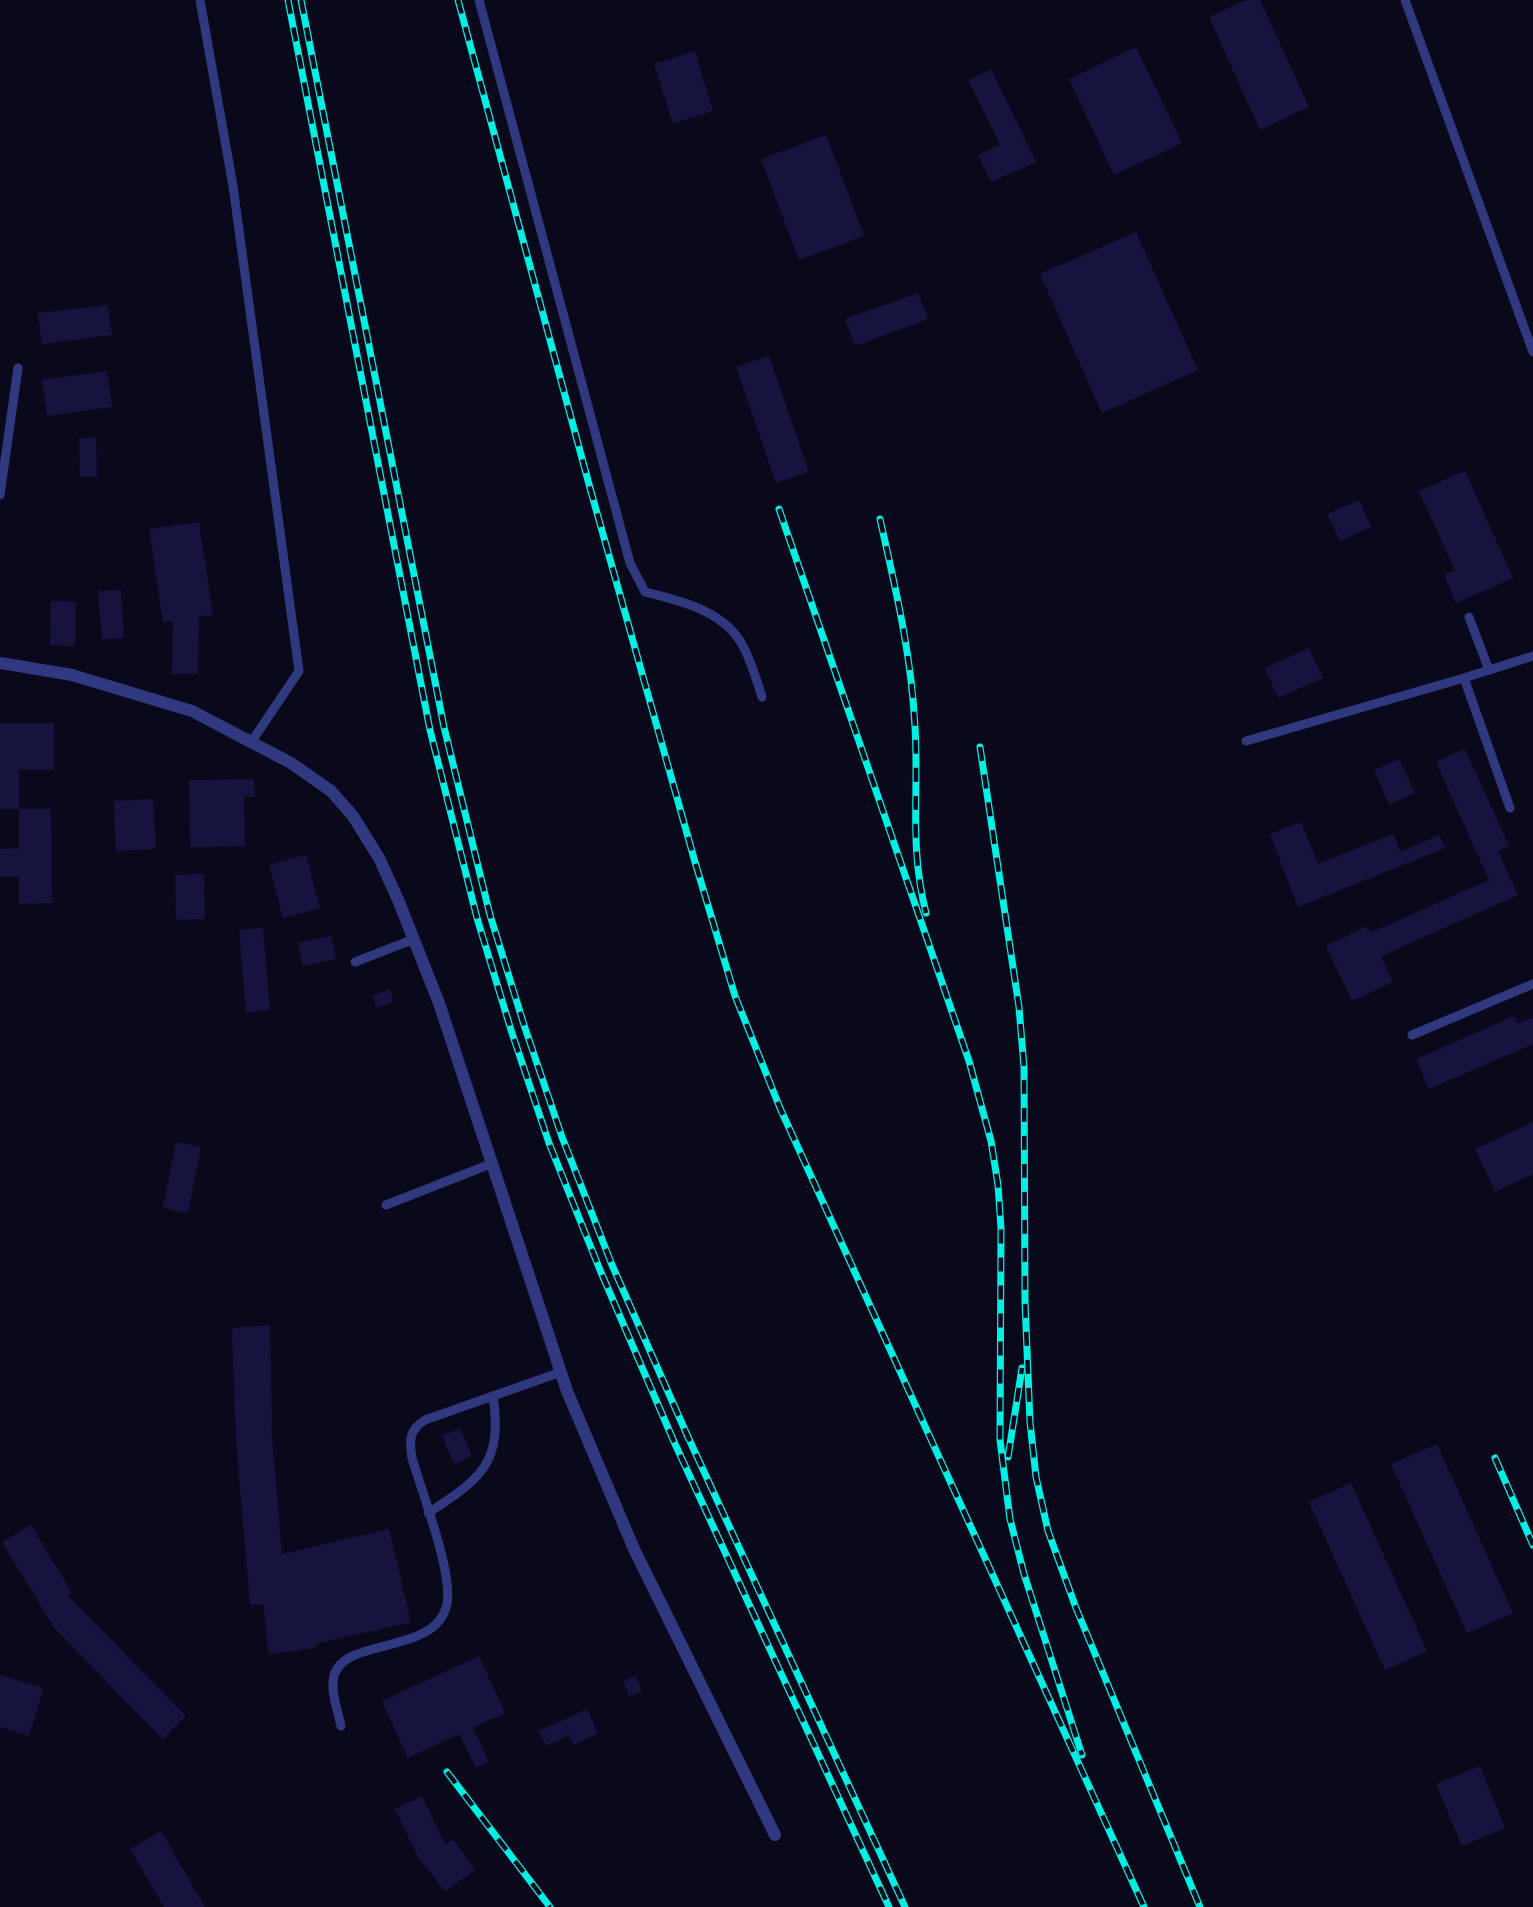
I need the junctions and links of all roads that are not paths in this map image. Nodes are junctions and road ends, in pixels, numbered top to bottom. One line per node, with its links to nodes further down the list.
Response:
1 (200, 0): 13 (lane)
2 (479, 0): 12 (lane)
3 (1405, 0): 4 (lane)
4 (1533, 352)
5 (18, 368): 6 (lane)
6 (0, 495)
7 (1469, 617): 10 (lane)
8 (1533, 656): 10 (lane)
9 (0, 663): 13 (street)
10 (1489, 670): 11 (lane)
11 (1464, 678): 14 (lane); 15 (lane)
12 (762, 698)
13 (252, 741): 16 (street)
14 (1246, 741)
15 (1510, 808)
16 (414, 939): 17 (lane); 20 (street)
17 (355, 962)
18 (1533, 984): 19 (lane)
19 (1412, 1035)
20 (493, 1163): 21 (lane); 22 (street)
21 (386, 1205)
22 (561, 1372): 23 (lane); 26 (street)
23 (493, 1396): 24 (lane); 24 (lane)
24 (428, 1513): 25 (lane)
25 (341, 1726)
26 (775, 1834)

